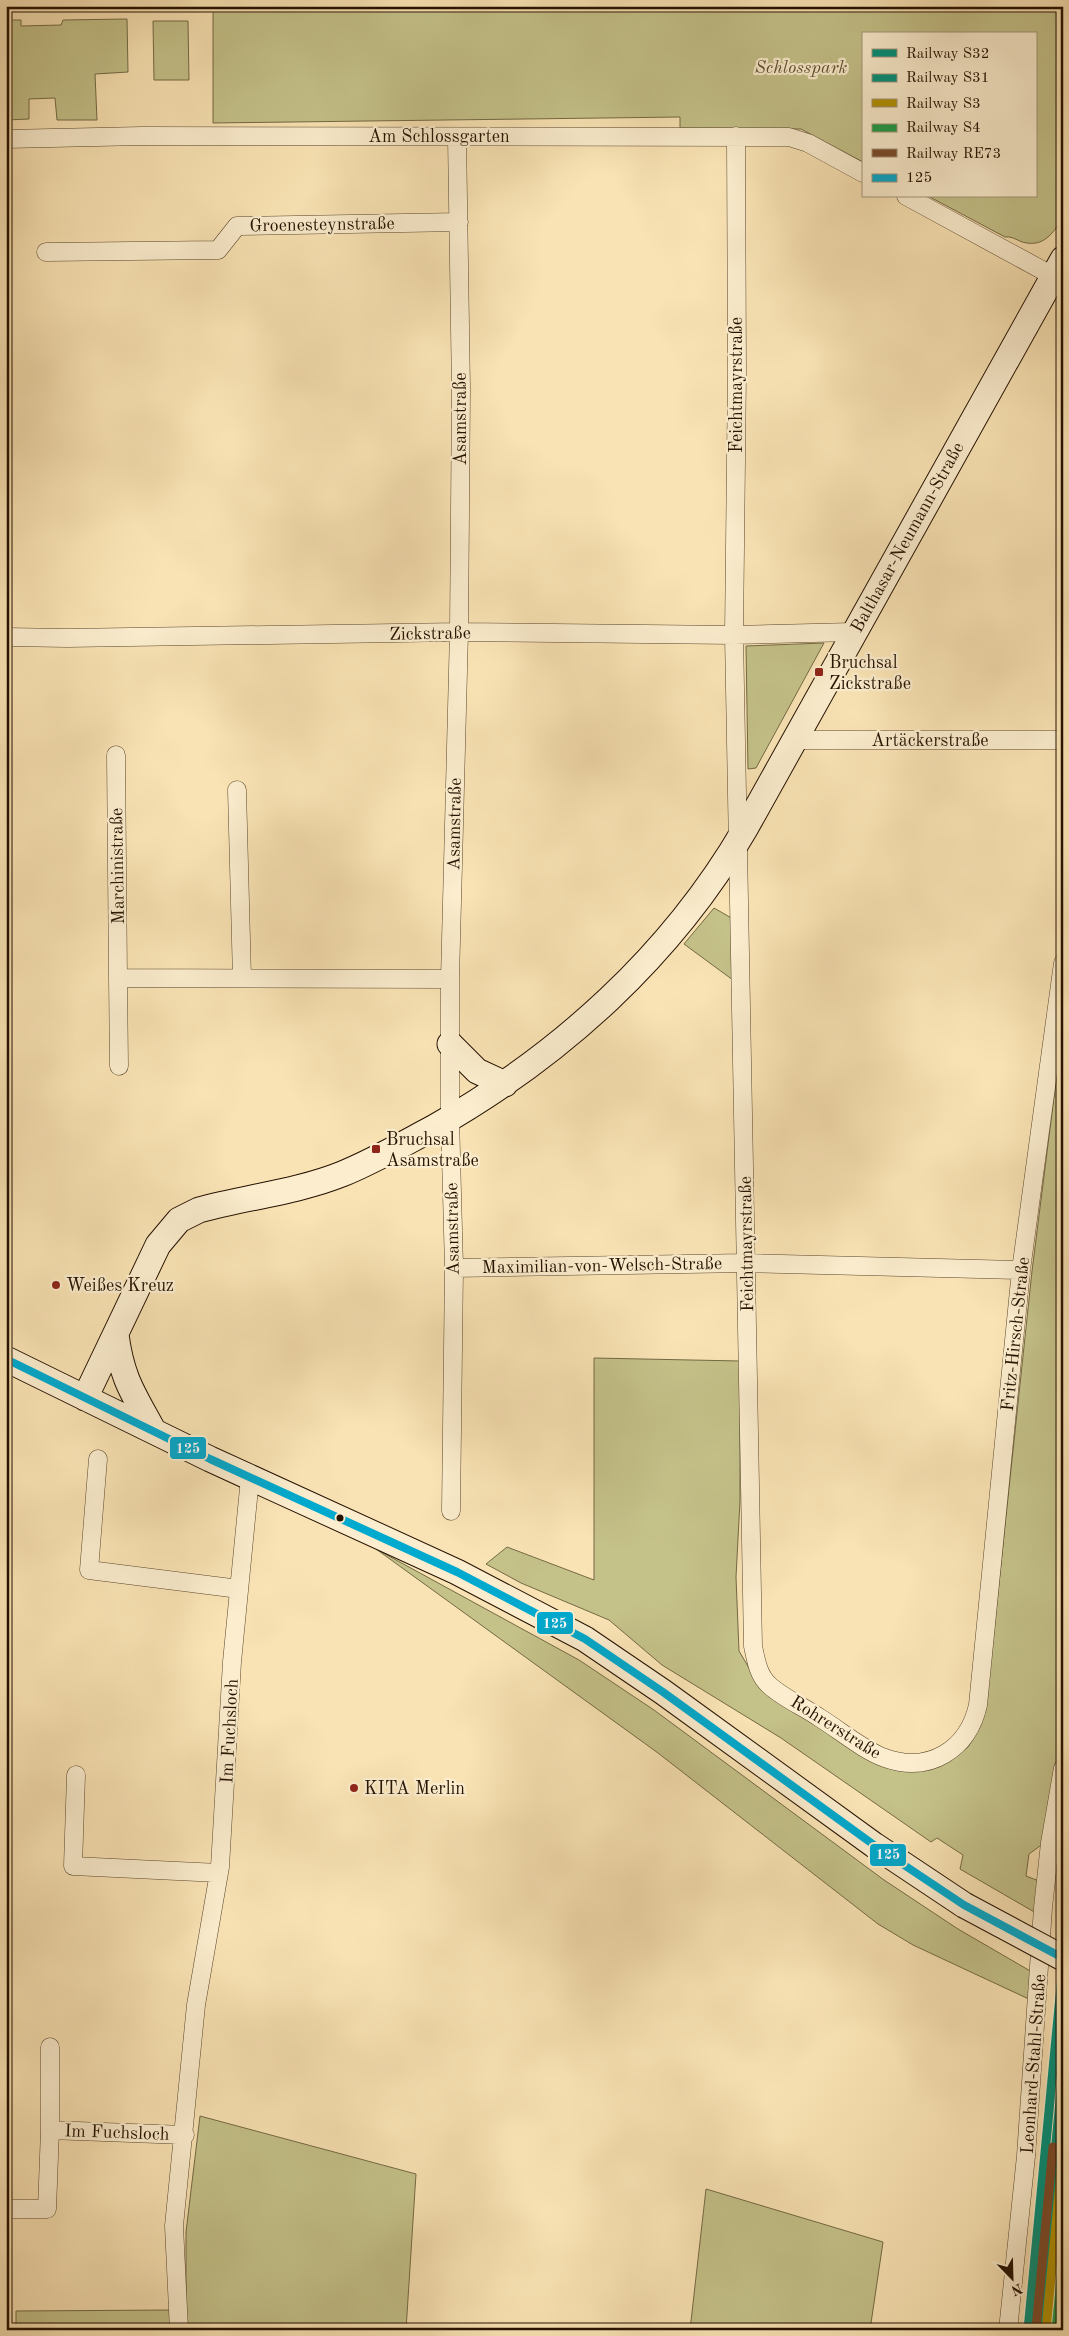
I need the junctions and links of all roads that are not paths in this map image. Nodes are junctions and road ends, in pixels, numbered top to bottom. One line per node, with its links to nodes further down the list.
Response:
1 (736, 136): 2 (street, Am Schlossgarten); 4 (street, Am Schlossgarten); 11 (street, Feichtmayrstraße)
2 (457, 137): 3 (street, Am Schlossgarten); 6 (street, Asamstraße)
3 (6, 139)
4 (862, 172)
5 (910, 198): 8 (street)
6 (459, 222): 7 (street, Groenesteynstraße); 9 (street, Asamstraße)
7 (46, 252)
8 (1058, 268): 10 (street, Balthasar-Neumann-Straße)
9 (459, 632): 11 (street, Zickstraße); 12 (street, Zickstraße); 21 (street, Asamstraße)
10 (853, 632): 11 (street, Zickstraße); 13 (street, Balthasar-Neumann-Straße)
11 (734, 634): 17 (street)
12 (6, 637)
13 (797, 740): 14 (street, Artäckerstraße); 17 (street, Balthasar-Neumann-Straße)
14 (1063, 740)
15 (116, 755): 19 (street, Marchinistraße)
16 (237, 790): 20 (street)
17 (738, 842): 24 (street, Balthasar-Neumann-Straße); 26 (street, Feichtmayrstraße)
18 (1063, 964): 28 (street, Fritz-Hirsch-Straße)
19 (118, 978): 20 (street); 23 (street, Marchinistraße)
20 (242, 978): 21 (street)
21 (450, 979): 22 (street, Asamstraße)
22 (450, 1044): 24 (street); 25 (street, Asamstraße)
23 (118, 1066)
24 (505, 1084): 25 (street, Balthasar-Neumann-Straße)
25 (450, 1118): 27 (street, Asamstraße); 29 (street, Balthasar-Neumann-Straße)
26 (746, 1263): 27 (street, Maximilian-von-Welsch-Straße); 28 (street, Maximilian-von-Welsch-Straße); 37 (street, Feichtmayrstraße)
27 (454, 1268): 35 (street, Asamstraße)
28 (1021, 1270): 38 (street, Fritz-Hirsch-Straße)
29 (116, 1335): 31 (street, Balthasar-Neumann-Straße); 32 (street)
30 (6, 1359): 31 (street)
31 (85, 1398): 32 (street)
32 (153, 1430): 34 (street)
33 (98, 1459): 36 (street)
34 (250, 1478): 36 (street, Im Fuchsloch); 42 (street, bridge)
35 (451, 1510)
36 (239, 1589): 41 (street, Im Fuchsloch)
37 (753, 1646): 38 (street, Rohrerstraße)
38 (978, 1705)
39 (1063, 1768): 48 (street, Leonhard-Stahl-Straße)
40 (76, 1775): 41 (street)
41 (219, 1873): 45 (street, Im Fuchsloch)
42 (1063, 1958)
43 (50, 2047): 44 (street, Im Fuchsloch)
44 (50, 2130): 45 (street, Im Fuchsloch); 46 (street, Im Fuchsloch)
45 (185, 2135): 47 (street, Im Fuchsloch)
46 (6, 2210)
47 (179, 2330)
48 (1008, 2330)

